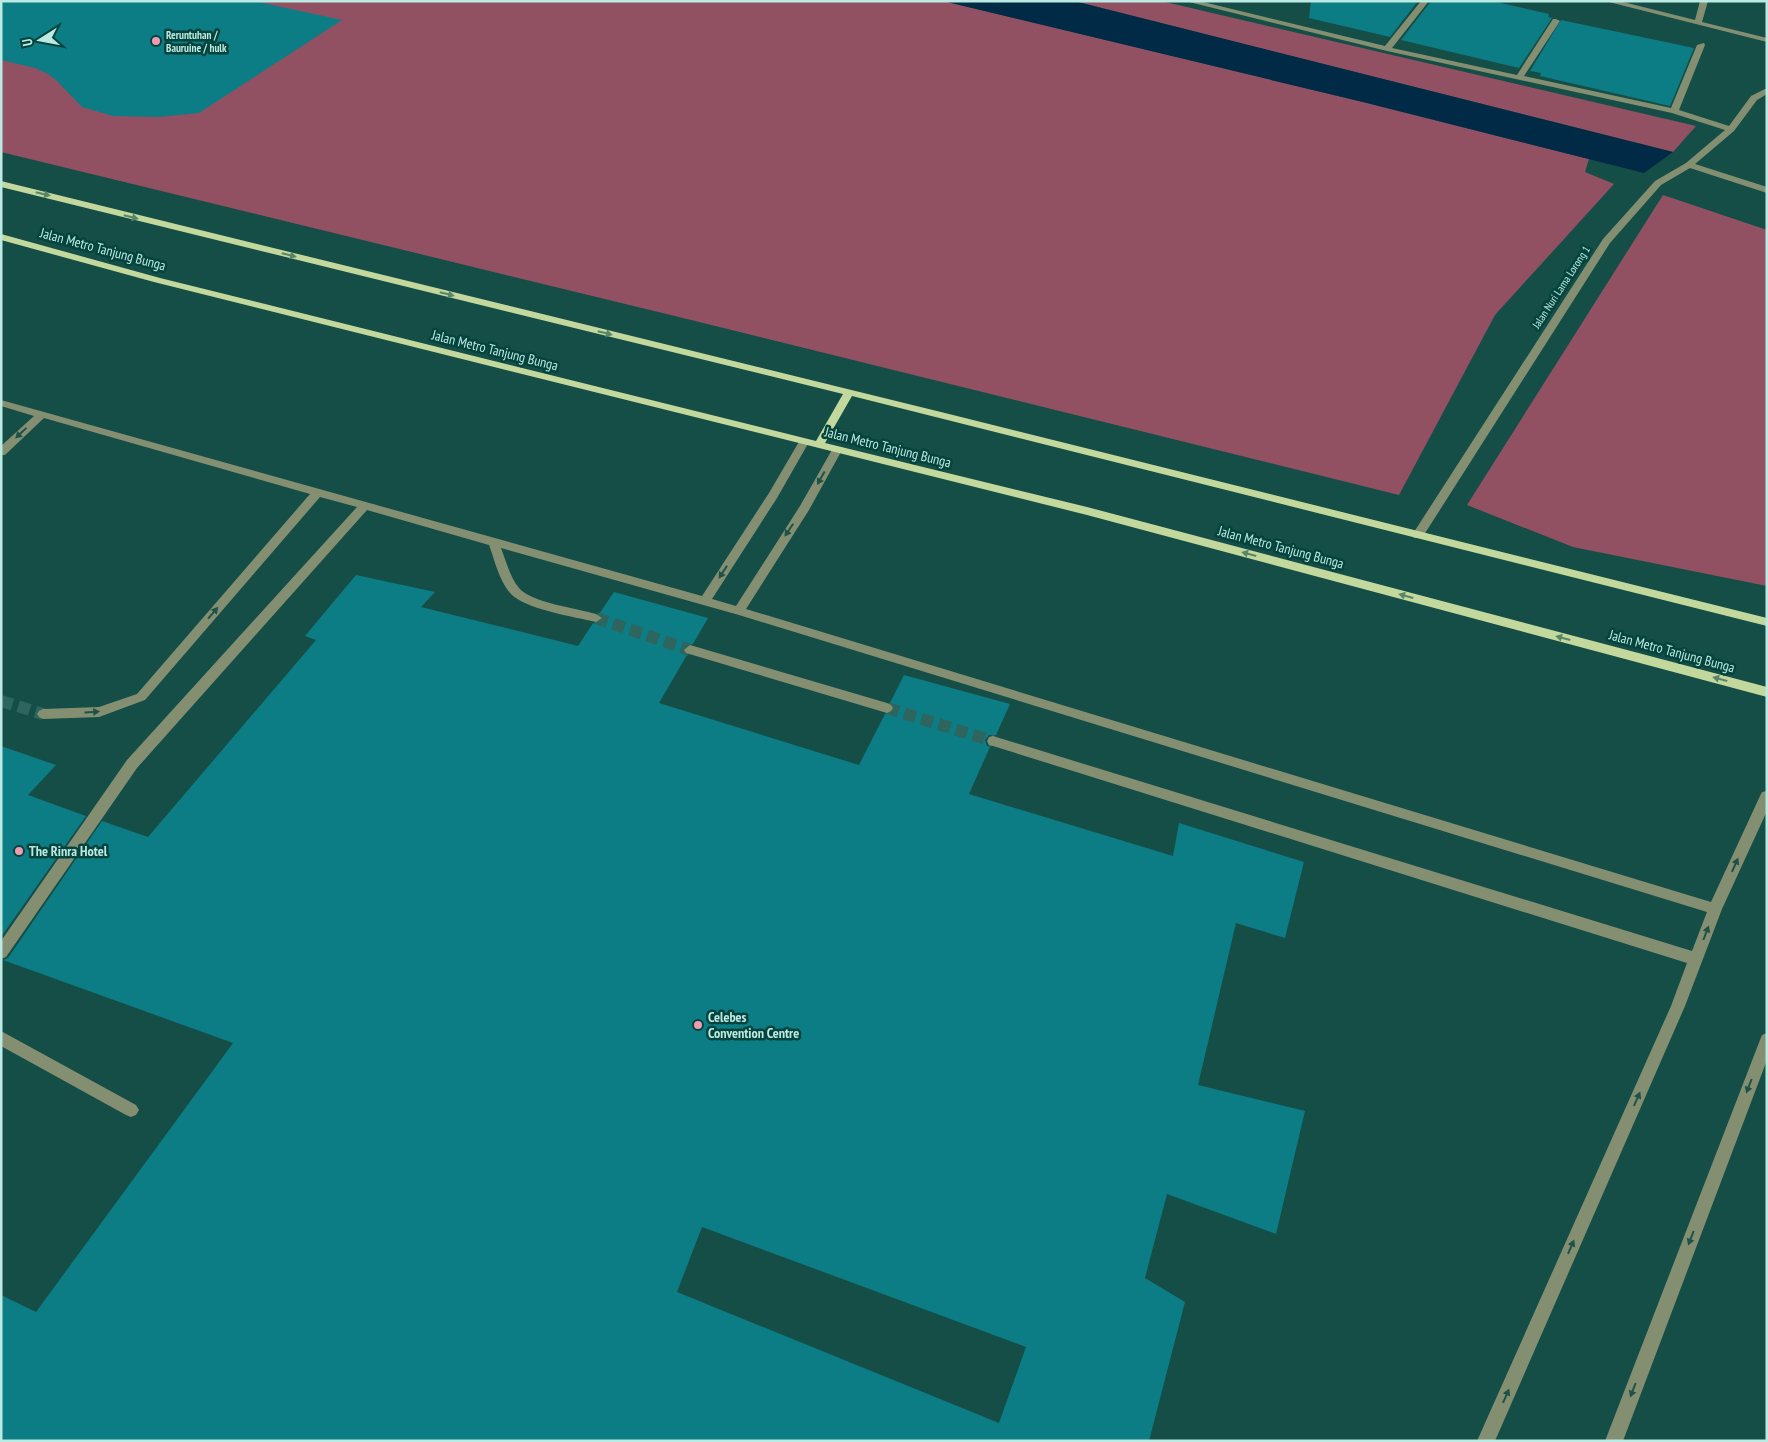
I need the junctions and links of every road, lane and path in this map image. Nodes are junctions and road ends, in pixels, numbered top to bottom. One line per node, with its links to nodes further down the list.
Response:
1 (1189, 1): 9 (street)
2 (1424, 1): 9 (street)
3 (1609, 1): 6 (street)
4 (1704, 1): 6 (street)
5 (1556, 21): 10 (street)
6 (1698, 22): 7 (street)
7 (1767, 40)
8 (1701, 45): 14 (street)
9 (1387, 49): 10 (street)
10 (1518, 78): 14 (street)
11 (1767, 90): 12 (street, Jalan Nuri Lama Lorong 1)
12 (1754, 98): 13 (street); 15 (street, Jalan Nuri Lama Lorong 1)
13 (1767, 102)
14 (1674, 111): 15 (street)
15 (1727, 128): 16 (street, Jalan Nuri Lama Lorong 1)
16 (1689, 165): 18 (street); 29 (street, Jalan Nuri Lama Lorong 1)
17 (1, 184): 20 (main road, one-way to 20)
18 (1767, 190)
19 (1, 237): 23 (main road, Jalan Metro Tanjung Bunga)
20 (849, 393): 24 (main road); 29 (main road)
21 (1, 404): 22 (street)
22 (41, 415): 26 (street, one-way to 26); 27 (street)
23 (804, 442): 24 (main road, Jalan Metro Tanjung Bunga); 31 (street, one-way to 31)
24 (819, 445): 25 (main road, Jalan Metro Tanjung Bunga)
25 (837, 450): 32 (street, one-way to 32); 36 (main road, Jalan Metro Tanjung Bunga, one-way to 25)
26 (1, 452)
27 (317, 493): 28 (street); 38 (street, one-way to 27)
28 (364, 506): 30 (street); 42 (street)
29 (1418, 535): 34 (main road)
30 (494, 543): 31 (street); 33 (street)
31 (704, 602): 32 (street)
32 (739, 611): 41 (street)
33 (596, 618)
34 (1767, 622)
35 (690, 650): 37 (street)
36 (1767, 692)
37 (887, 708)
38 (43, 714)
39 (993, 741): 43 (street)
40 (1767, 796): 41 (street, one-way to 40)
41 (1715, 909): 43 (street, one-way to 41)
42 (1, 953)
43 (1696, 959): 47 (street, one-way to 43)
44 (1, 1038): 46 (street)
45 (1767, 1040): 48 (street, one-way to 48)
46 (131, 1110)
47 (1486, 1441)
48 (1614, 1441)

